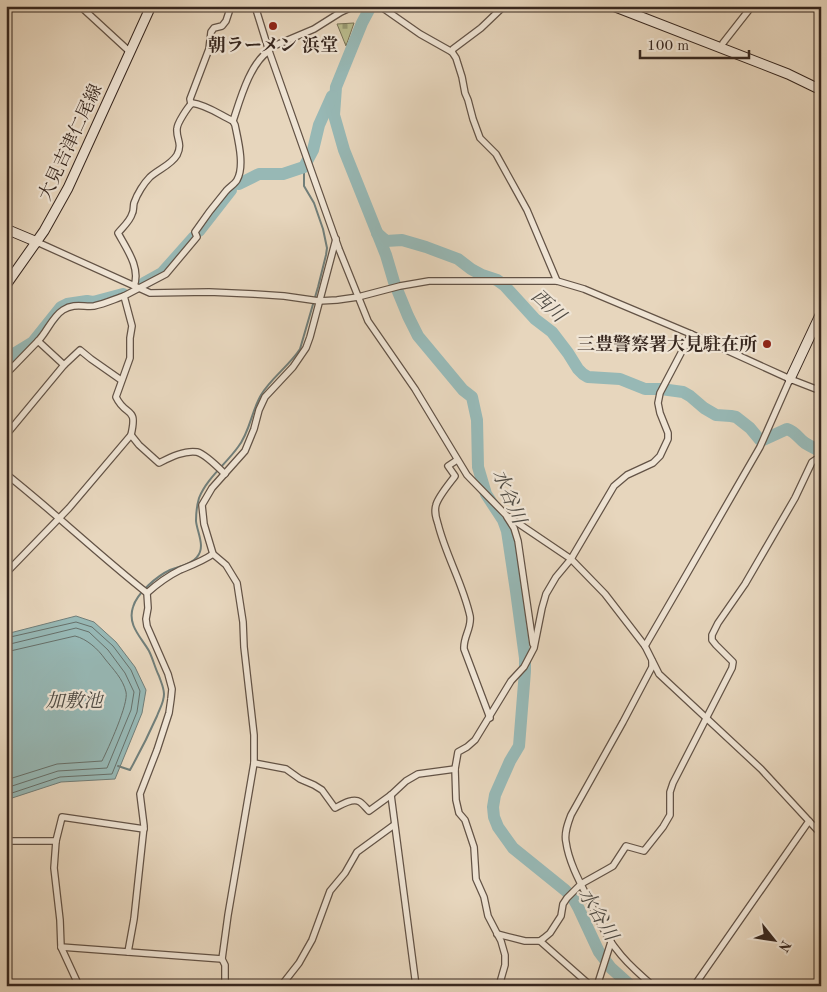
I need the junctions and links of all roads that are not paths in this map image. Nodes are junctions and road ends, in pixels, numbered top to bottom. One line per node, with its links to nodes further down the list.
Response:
1 (80, 6): 12 (street)
2 (152, 6): 12 (main road, 大見吉津仁尾線)
3 (231, 6): 15 (street)
4 (255, 6): 11 (street)
5 (354, 6): 11 (street)
6 (504, 6): 13 (street)
7 (612, 6): 14 (main road)
8 (752, 6): 10 (street)
9 (381, 7): 13 (street)
10 (723, 43)
11 (269, 50): 16 (street); 18 (street)
12 (130, 52): 19 (main road, 大見吉津仁尾線)
13 (452, 52): 20 (street)
14 (821, 90)
15 (191, 104): 16 (street); 22 (street)
16 (233, 121): 22 (street)
17 (6, 229): 19 (main road)
18 (336, 238): 24 (street); 25 (street)
19 (37, 242): 21 (main road, 大見吉津仁尾線); 22 (street)
20 (557, 281): 24 (street); 27 (street)
21 (6, 286)
22 (137, 287): 23 (street); 25 (street)
23 (124, 296): 28 (street); 32 (street)
24 (358, 296): 25 (street); 37 (street)
25 (316, 301): 38 (street)
26 (821, 313): 31 (main road)
27 (691, 334): 31 (street); 43 (street)
28 (38, 342): 29 (street); 30 (street)
29 (64, 365): 32 (street); 34 (street)
30 (6, 374)
31 (790, 379): 33 (street); 46 (street)
32 (121, 380): 35 (street)
33 (821, 390)
34 (6, 435)
35 (131, 436): 38 (street); 41 (street)
36 (821, 456): 49 (street)
37 (457, 460): 40 (street); 50 (street)
38 (222, 471): 42 (street)
39 (6, 474): 41 (street)
40 (506, 515): 43 (street); 47 (street)
41 (58, 519): 44 (street); 45 (street)
42 (214, 554): 45 (street); 51 (street)
43 (571, 559): 46 (street); 47 (street)
44 (6, 573)
45 (147, 593): 56 (street)
46 (645, 646): 48 (street)
47 (534, 648): 50 (street)
48 (652, 661): 49 (street); 60 (street)
49 (706, 717): 54 (street); 60 (street)
50 (490, 718): 52 (street)
51 (254, 763): 53 (street); 66 (street)
52 (455, 769): 53 (street); 61 (street)
53 (391, 795): 55 (street)
54 (809, 821): 57 (street); 75 (street)
55 (394, 825): 69 (street); 70 (street)
56 (144, 829): 59 (street); 65 (street)
57 (821, 834)
58 (6, 841): 59 (street)
59 (56, 841): 64 (street)
60 (580, 884): 62 (street); 63 (street)
61 (497, 934): 62 (street); 71 (street)
62 (540, 941): 72 (street)
63 (611, 942): 73 (street); 74 (street)
64 (61, 947): 65 (street); 67 (street)
65 (128, 952): 66 (street)
66 (222, 959): 68 (street)
67 (79, 986)
68 (225, 986)
69 (281, 986)
70 (416, 986)
71 (499, 986)
72 (591, 986)
73 (597, 986)
74 (653, 986)
75 (694, 986)

